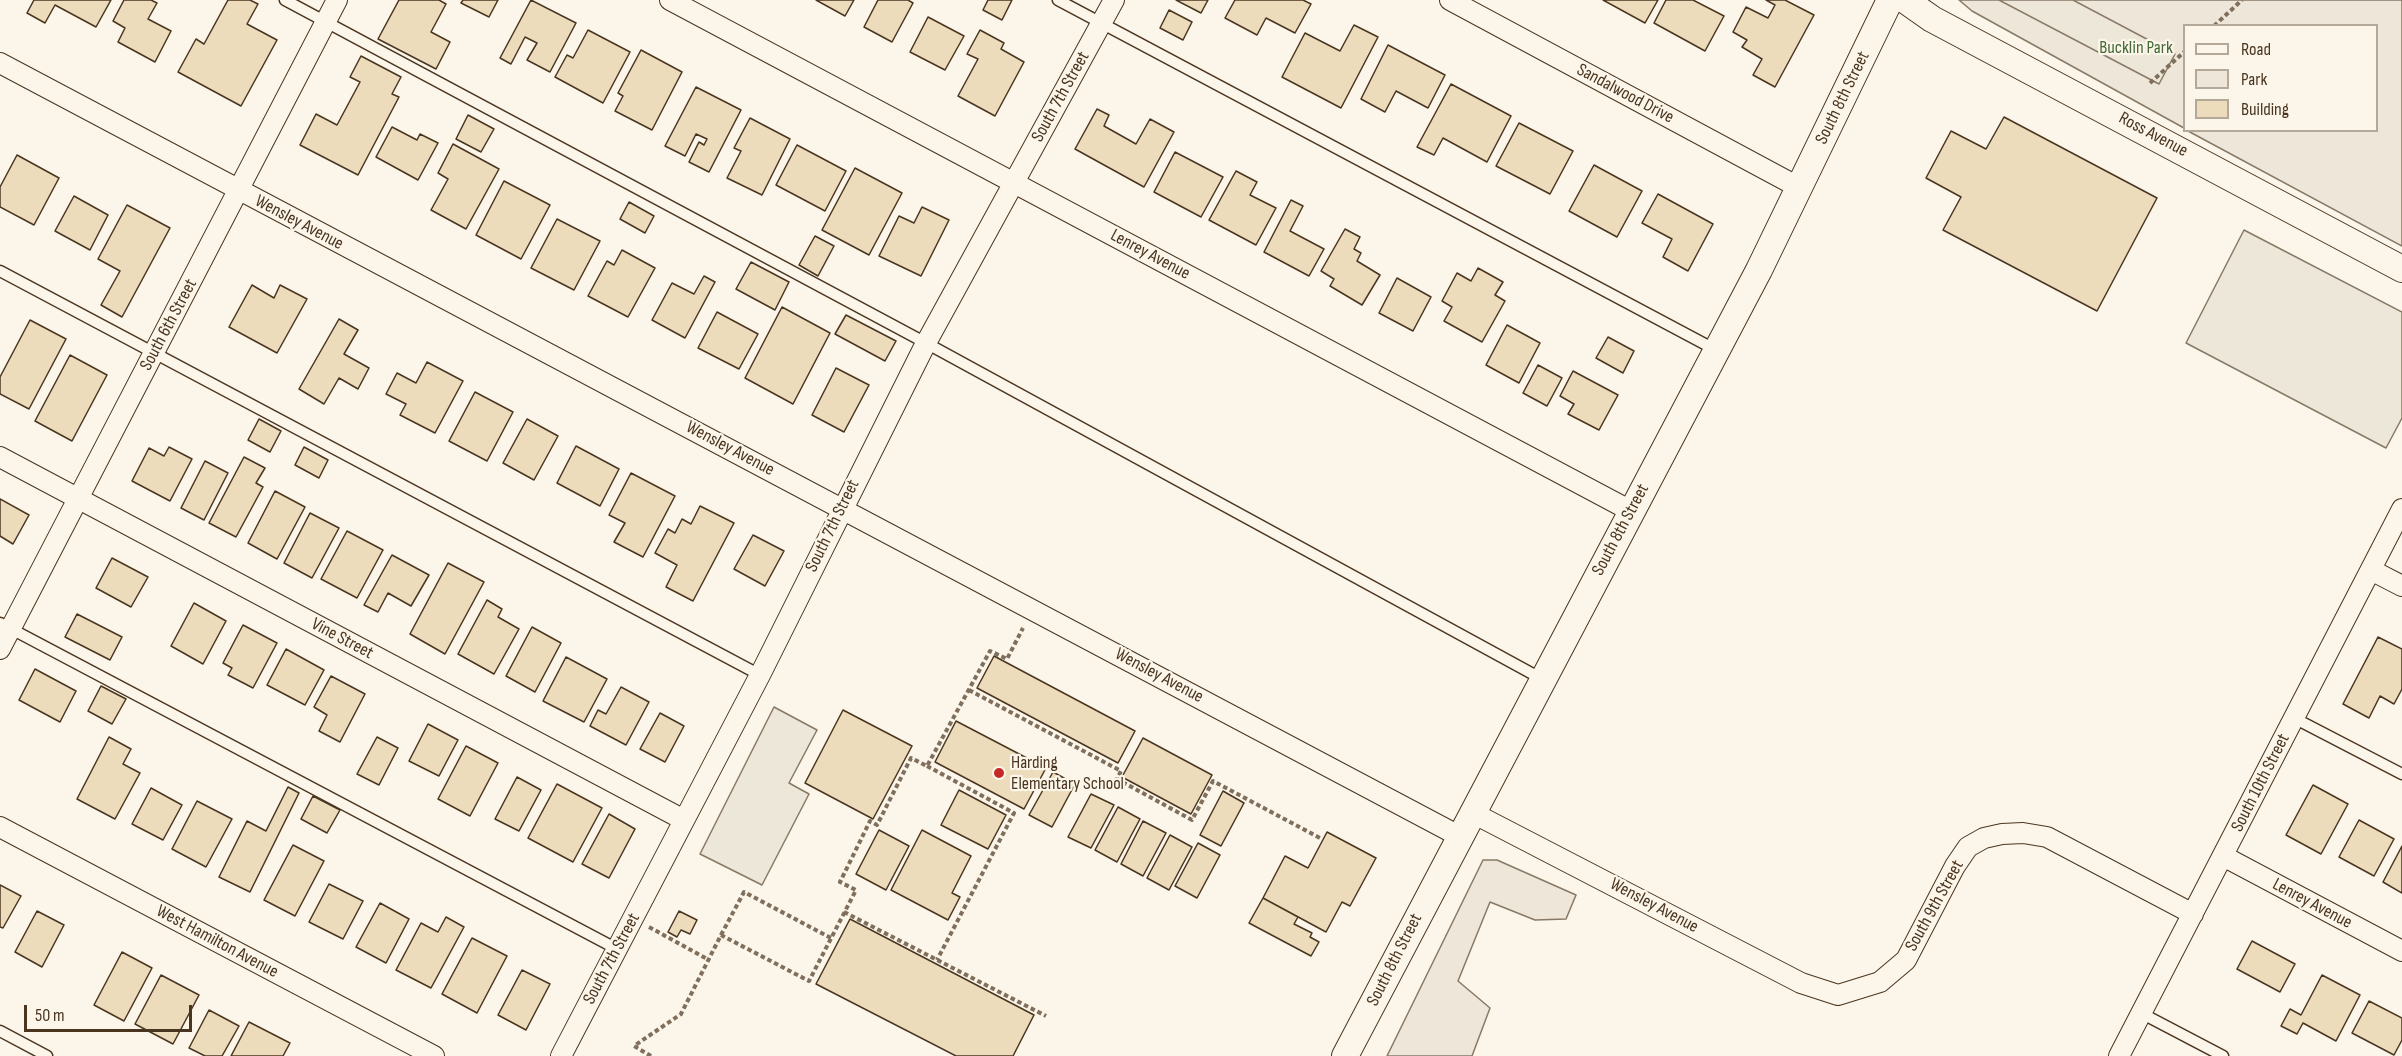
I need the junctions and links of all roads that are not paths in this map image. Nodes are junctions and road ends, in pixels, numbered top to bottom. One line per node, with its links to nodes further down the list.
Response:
1 (285, 0): 9 (lane)
2 (337, 0): 9 (street, South 6th Street)
3 (670, 0): 12 (street, Lenrey Avenue)
4 (1058, 0): 10 (lane)
5 (1114, 0): 10 (street, South 7th Street)
6 (1450, 0): 13 (street, Sandalwood Drive)
7 (1890, 0): 13 (street, South 8th Street)
8 (1905, 0): 15 (street, Ross Avenue)
9 (326, 22): 14 (street, South 6th Street); 17 (lane)
10 (1101, 23): 12 (street, South 7th Street); 18 (lane)
11 (0, 63): 14 (street, Wensley Avenue)
12 (1014, 183): 17 (street, South 7th Street); 24 (street, Lenrey Avenue)
13 (1800, 188): 18 (street, South 8th Street)
14 (239, 191): 19 (street, South 6th Street); 22 (street, Wensley Avenue)
15 (2402, 269)
16 (0, 272): 19 (lane)
17 (926, 343): 22 (street, South 7th Street); 30 (lane)
18 (1716, 350): 24 (street, South 8th Street)
19 (153, 354): 21 (street, South 6th Street); 29 (lane)
20 (0, 457): 21 (street, Vine Street)
21 (79, 499): 27 (street, South 6th Street); 34 (street, Vine Street)
22 (841, 508): 29 (street, South 7th Street); 36 (street, Wensley Avenue)
23 (2402, 509): 25 (street, South 10th Street)
24 (1630, 511): 30 (street, South 8th Street)
25 (2371, 570): 26 (street); 31 (street, South 10th Street)
26 (2402, 586)
27 (5, 626): 28 (street, South 6th Street); 39 (lane)
28 (0, 650)
29 (760, 675): 34 (street, South 7th Street)
30 (1542, 678): 33 (street, South 8th Street)
31 (2294, 718): 32 (lane); 37 (street, South 10th Street)
32 (2402, 774)
33 (1471, 812): 36 (street, South 8th Street); 41 (street, Wensley Avenue)
34 (684, 820): 39 (street, South 7th Street)
35 (0, 827): 45 (street, West Hamilton Avenue)
36 (1459, 836): 47 (street, South 8th Street)
37 (2223, 856): 38 (street, South 10th Street); 40 (street, Lenrey Avenue)
38 (2193, 914): 41 (street, South 9th Street); 42 (street, South 10th Street)
39 (617, 949): 46 (street, South 7th Street)
40 (2402, 951)
41 (1838, 994)
42 (2141, 1013): 48 (street, South 10th Street); 49 (lane)
43 (0, 1031): 44 (lane)
44 (46, 1056)
45 (434, 1056)
46 (561, 1056)
47 (1345, 1056)
48 (2119, 1056)
49 (2223, 1056)

